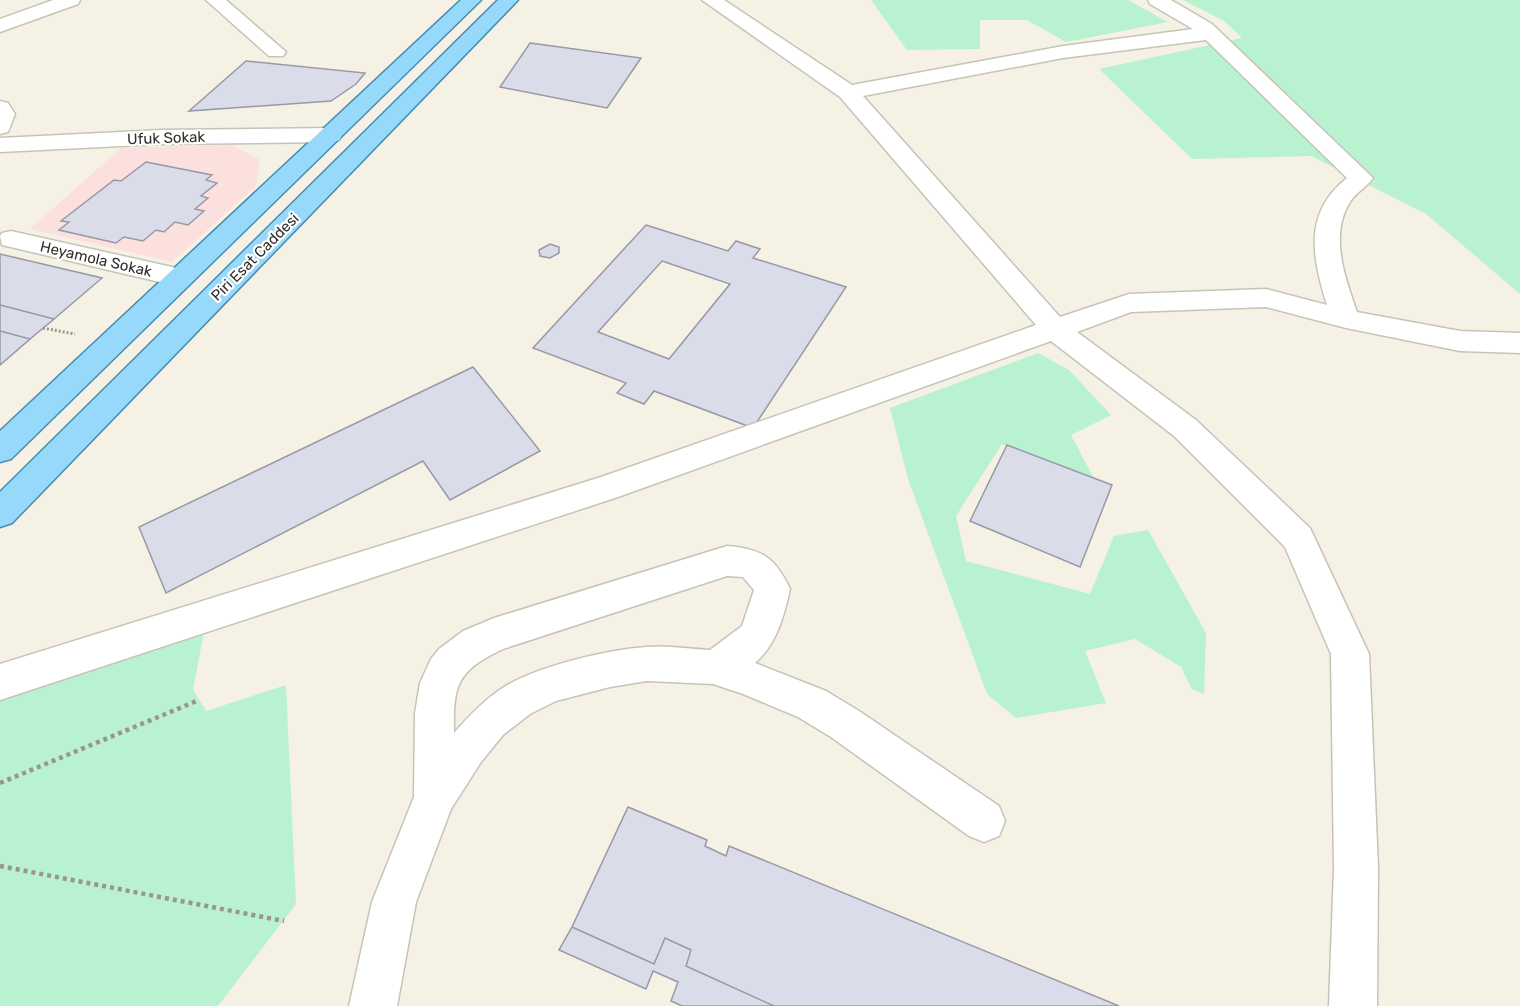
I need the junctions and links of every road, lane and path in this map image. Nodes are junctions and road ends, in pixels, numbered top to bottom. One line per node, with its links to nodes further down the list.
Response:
1 (71, 0): 7 (street)
2 (215, 0): 9 (street)
3 (472, 0): 13 (main road, Piri Esat Caddesi)
4 (509, 0): 23 (main road, Piri Esat Caddesi)
5 (711, 0): 10 (street)
6 (1157, 0): 8 (street)
7 (0, 26)
8 (1209, 33): 10 (street); 17 (street)
9 (276, 51)
10 (848, 92): 19 (street)
11 (0, 108): 12 (street)
12 (0, 127)
13 (331, 135): 14 (street, Ufuk Sokak); 16 (main road, Piri Esat Caddesi)
14 (0, 145)
15 (11, 240): 16 (street, Heyamola Sokak)
16 (181, 278): 22 (main road, Piri Esat Caddesi)
17 (1346, 319): 19 (street); 21 (street)
18 (43, 328): 20 (path)
19 (1056, 330): 25 (street); 33 (street)
20 (81, 335)
21 (1520, 343)
22 (0, 450)
23 (0, 513)
24 (713, 667): 28 (street); 28 (street); 29 (street)
25 (0, 682)
26 (200, 700): 27 (path)
27 (0, 783)
28 (435, 797): 32 (street)
29 (984, 821)
30 (0, 866): 31 (path)
31 (284, 921)
32 (376, 1001)
33 (1353, 1006)

